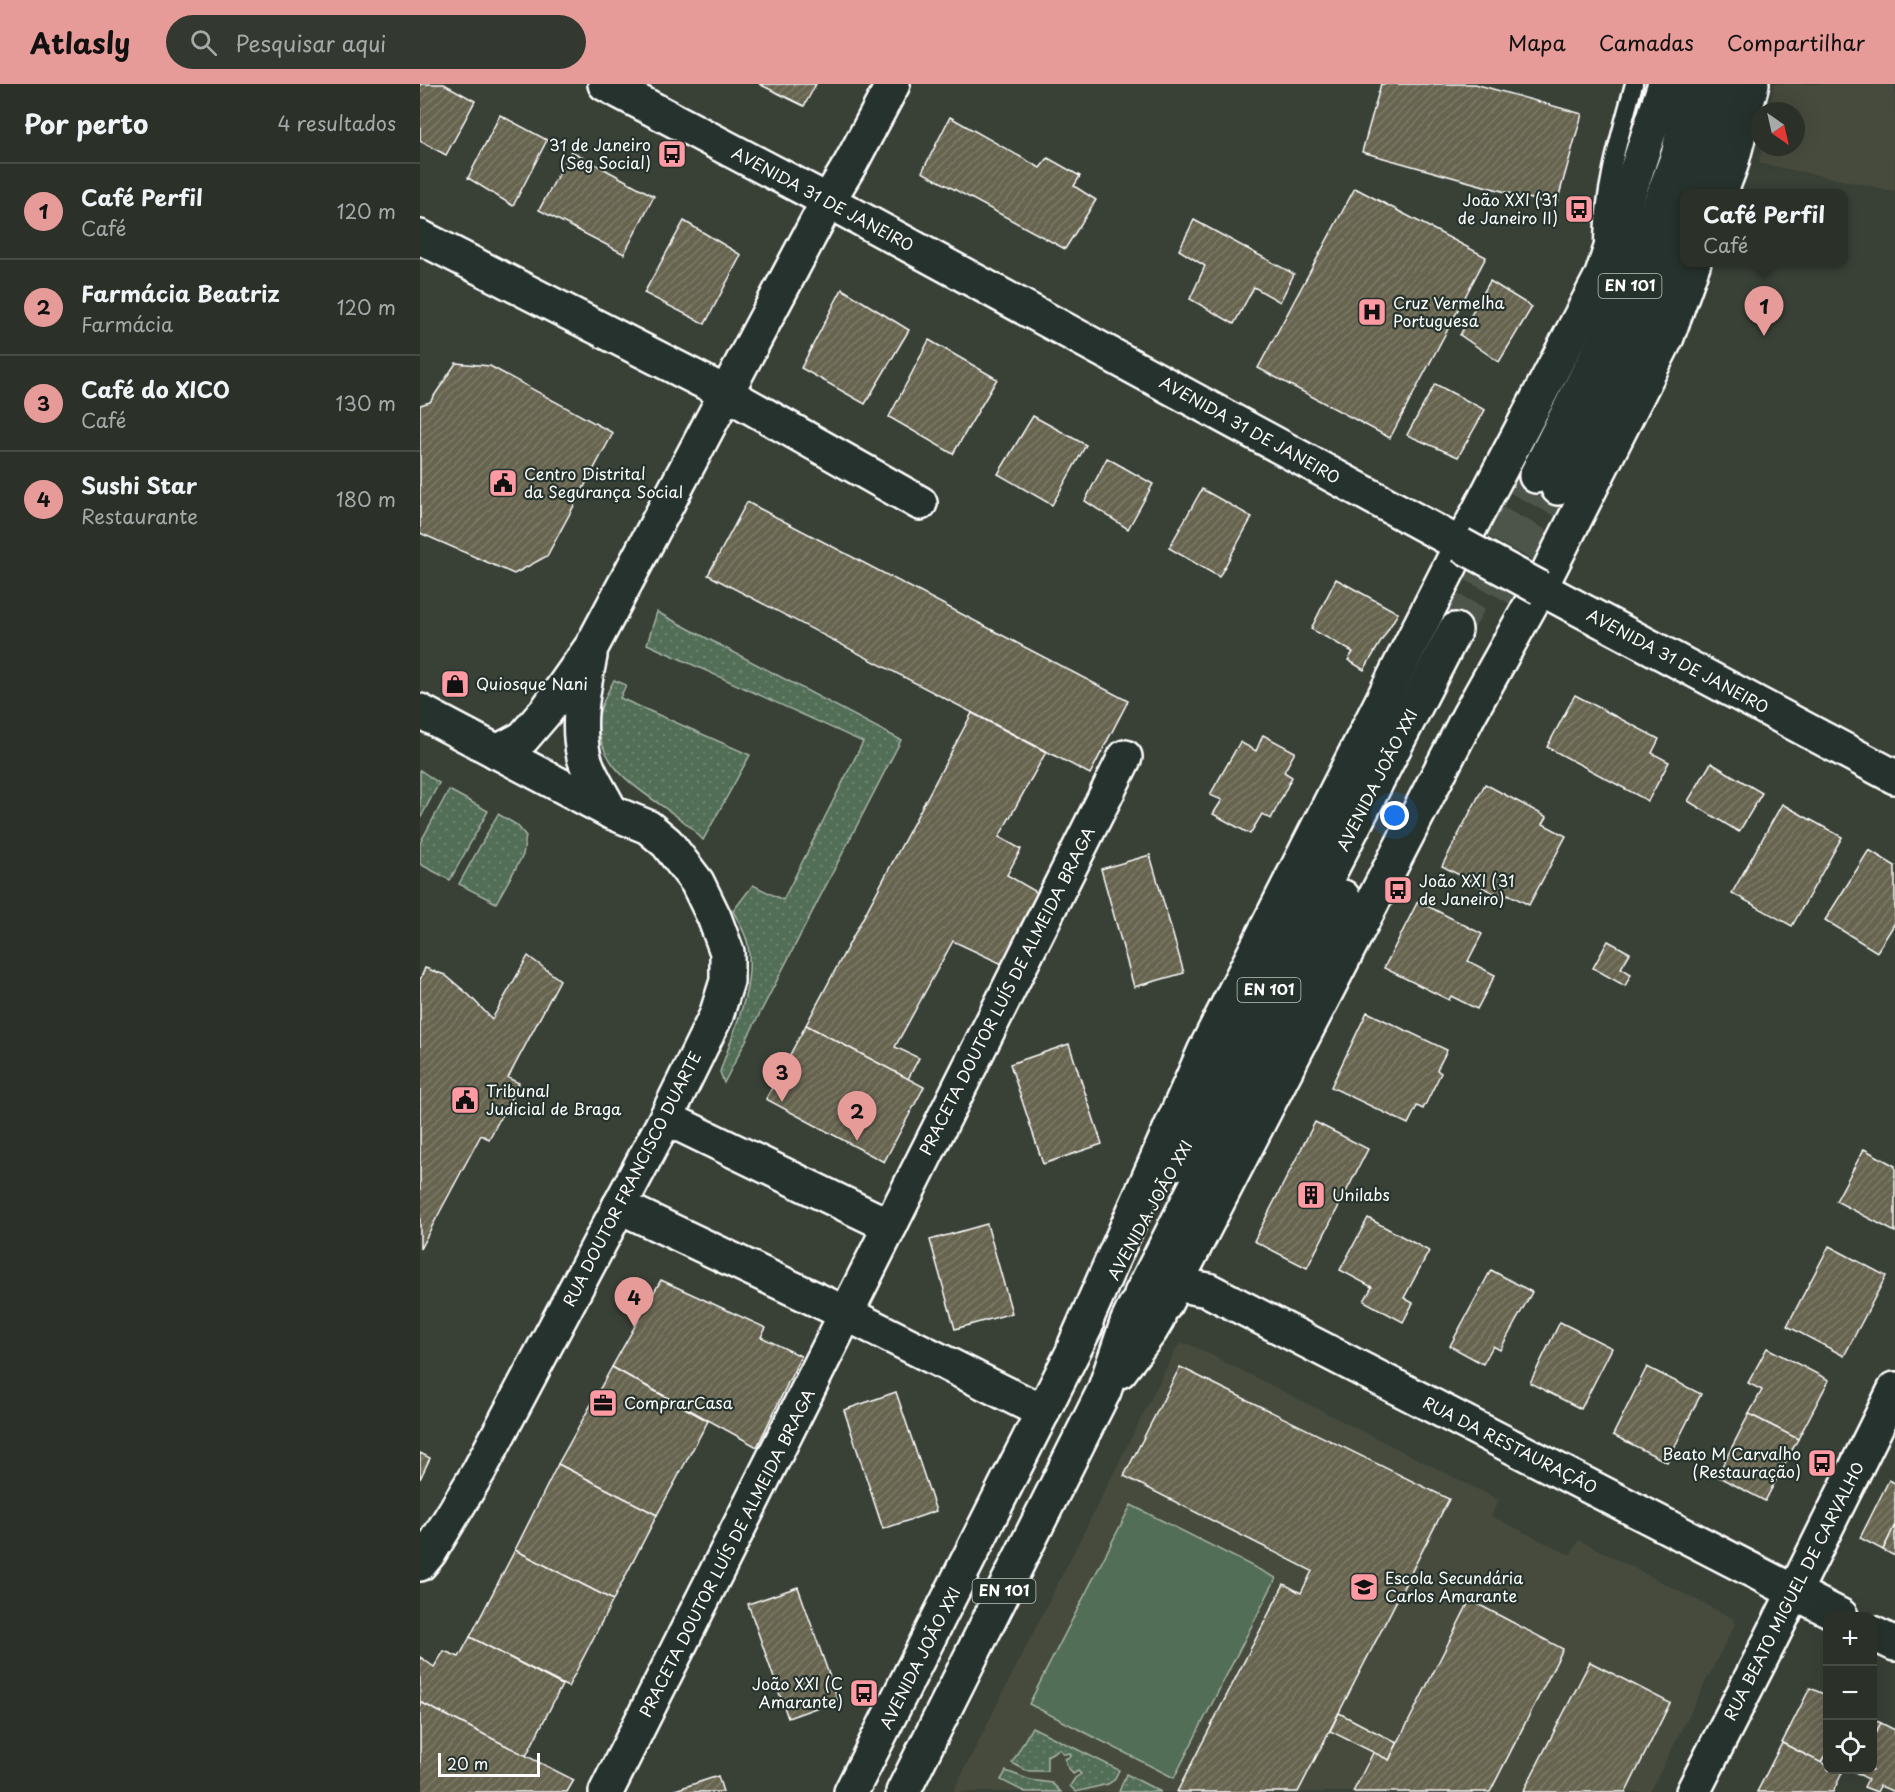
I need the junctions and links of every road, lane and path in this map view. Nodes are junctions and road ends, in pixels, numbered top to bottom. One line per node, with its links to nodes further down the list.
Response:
1 (605, 84): 10 (main road, AVENIDA 31 DE JANEIRO)
2 (893, 84): 10 (main road)
3 (1634, 84): 14 (lane)
4 (1665, 84): 14 (main road)
5 (1693, 84): 11 (main road, EN 101)
6 (1721, 84): 8 (main road)
7 (1752, 84): 9 (main road)
8 (1693, 189)
9 (1722, 189)
10 (828, 201): 15 (main road); 17 (main road, AVENIDA 31 DE JANEIRO)
11 (1680, 222)
12 (420, 237): 15 (main road)
13 (1692, 267): 18 (main road)
14 (1602, 275): 17 (main road)
15 (726, 393): 16 (main road); 19 (main road)
16 (920, 503)
17 (1461, 545): 18 (main road, AVENIDA 31 DE JANEIRO, bridge); 30 (main road)
18 (1540, 588): 23 (main road, AVENIDA 31 DE JANEIRO); 28 (main road)
19 (592, 646): 21 (main road); 24 (main road)
20 (420, 711): 21 (main road, RUA DOUTOR FRANCISCO DUARTE)
21 (497, 752): 24 (main road, RUA DOUTOR FRANCISCO DUARTE)
22 (1125, 757): 27 (main road, PRACETA DOUTOR LUÍS DE ALMEIDA BRAGA)
23 (1895, 777)
24 (611, 812): 25 (main road, RUA DOUTOR FRANCISCO DUARTE)
25 (666, 1118): 26 (main road, RUA DOUTOR FRANCISCO DUARTE); 27 (main road)
26 (619, 1206): 29 (main road); 33 (main road, RUA DOUTOR FRANCISCO DUARTE)
27 (890, 1226): 29 (main road, PRACETA DOUTOR LUÍS DE ALMEIDA BRAGA)
28 (1155, 1302): 30 (main road, AVENIDA JOÃO XXI / EN 101); 34 (main road, RUA DA RESTAURAÇÃO); 40 (main road, EN 101)
29 (847, 1314): 32 (main road); 38 (main road, PRACETA DOUTOR LUÍS DE ALMEIDA BRAGA)
30 (1076, 1345): 32 (main road, AVENIDA JOÃO XXI / EN 101)
31 (1895, 1389): 34 (main road, RUA BEATO MIGUEL DE CARVALHO)
32 (1043, 1412): 39 (main road, AVENIDA JOÃO XXI / EN 101)
33 (420, 1564)
34 (1795, 1591): 35 (main road, RUA DA RESTAURAÇÃO); 41 (main road, RUA BEATO MIGUEL DE CARVALHO)
35 (1832, 1612)
36 (1877, 1635): 37 (main road)
37 (1895, 1644)
38 (606, 1792)
39 (852, 1792)
40 (903, 1792)
41 (1692, 1792)

